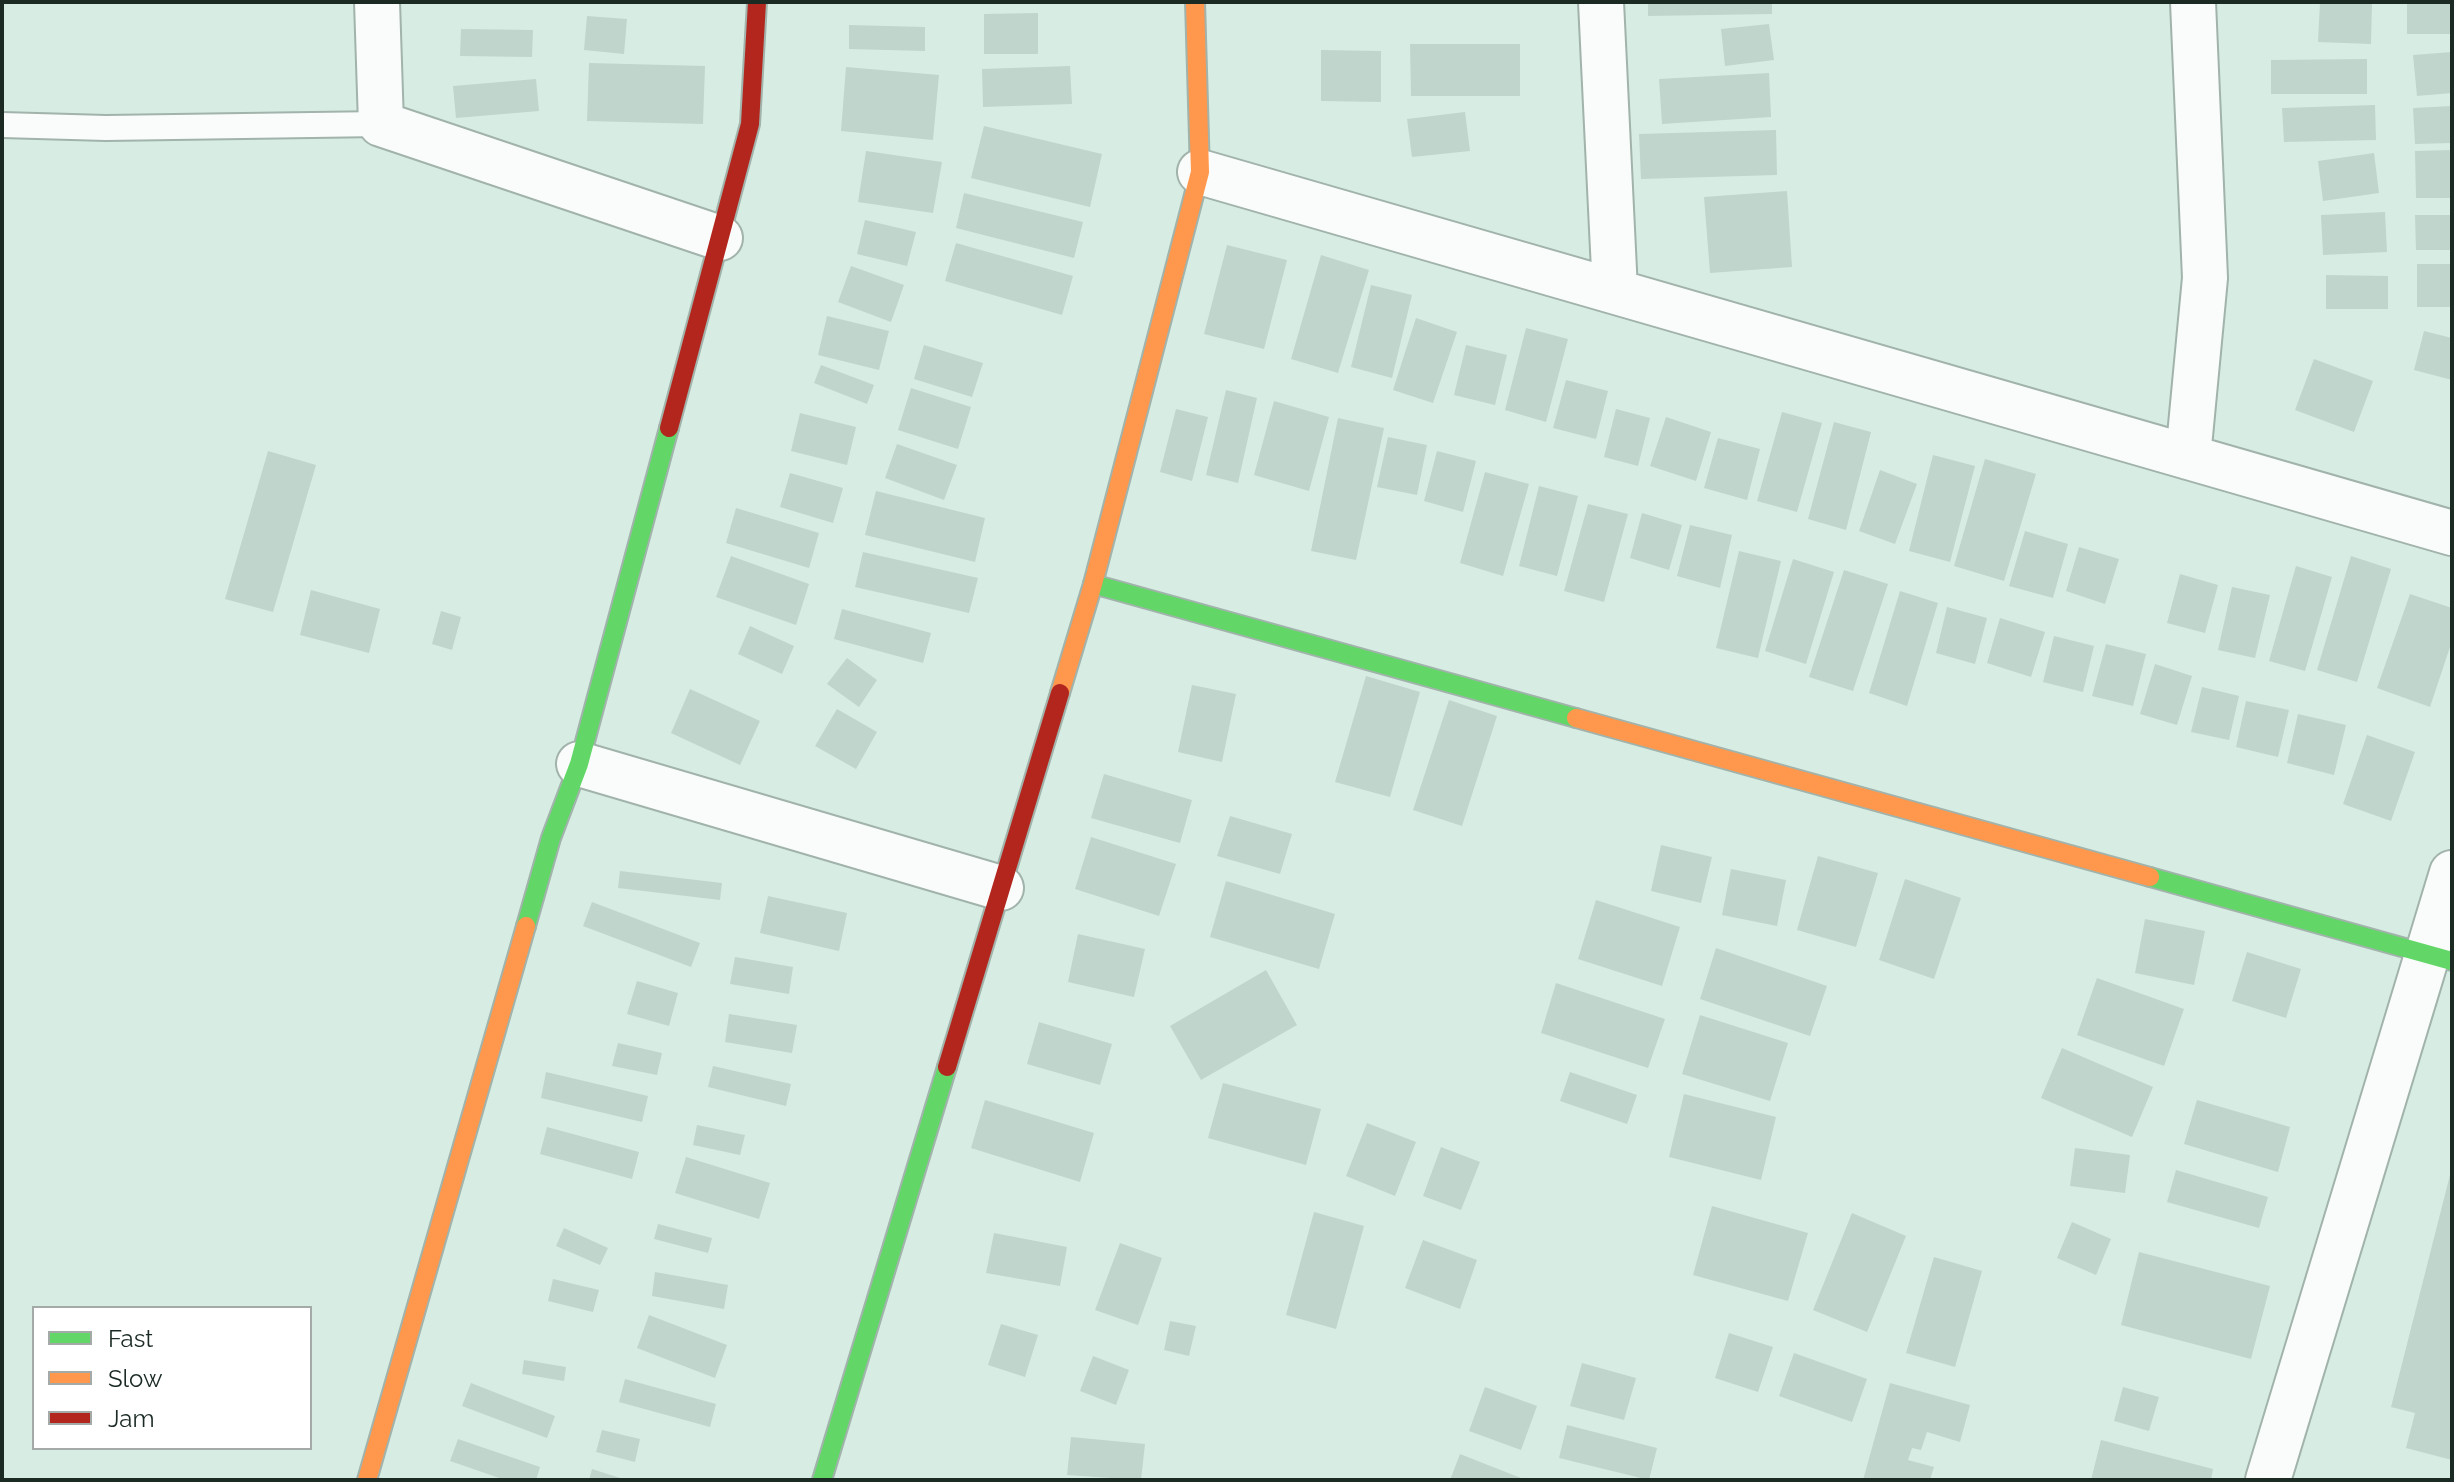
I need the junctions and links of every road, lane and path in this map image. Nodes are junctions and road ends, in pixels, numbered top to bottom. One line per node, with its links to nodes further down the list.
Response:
1 (377, 2): 6 (street)
2 (757, 2): 9 (street)
3 (1195, 2): 8 (street)
4 (1601, 2): 10 (street)
5 (2193, 2): 11 (street)
6 (381, 124): 7 (lane); 9 (street)
7 (2, 125)
8 (1200, 172): 10 (street); 13 (street)
9 (720, 238): 14 (street)
10 (1615, 291): 11 (street)
11 (2188, 457): 12 (street)
12 (2452, 533)
13 (1093, 584): 16 (street); 17 (street)
14 (579, 764): 16 (street); 18 (street)
15 (2452, 873): 17 (street)
16 (1001, 888): 19 (street)
17 (2440, 958): 20 (street)
18 (367, 1480)
19 (822, 1480)
20 (2268, 1480)

